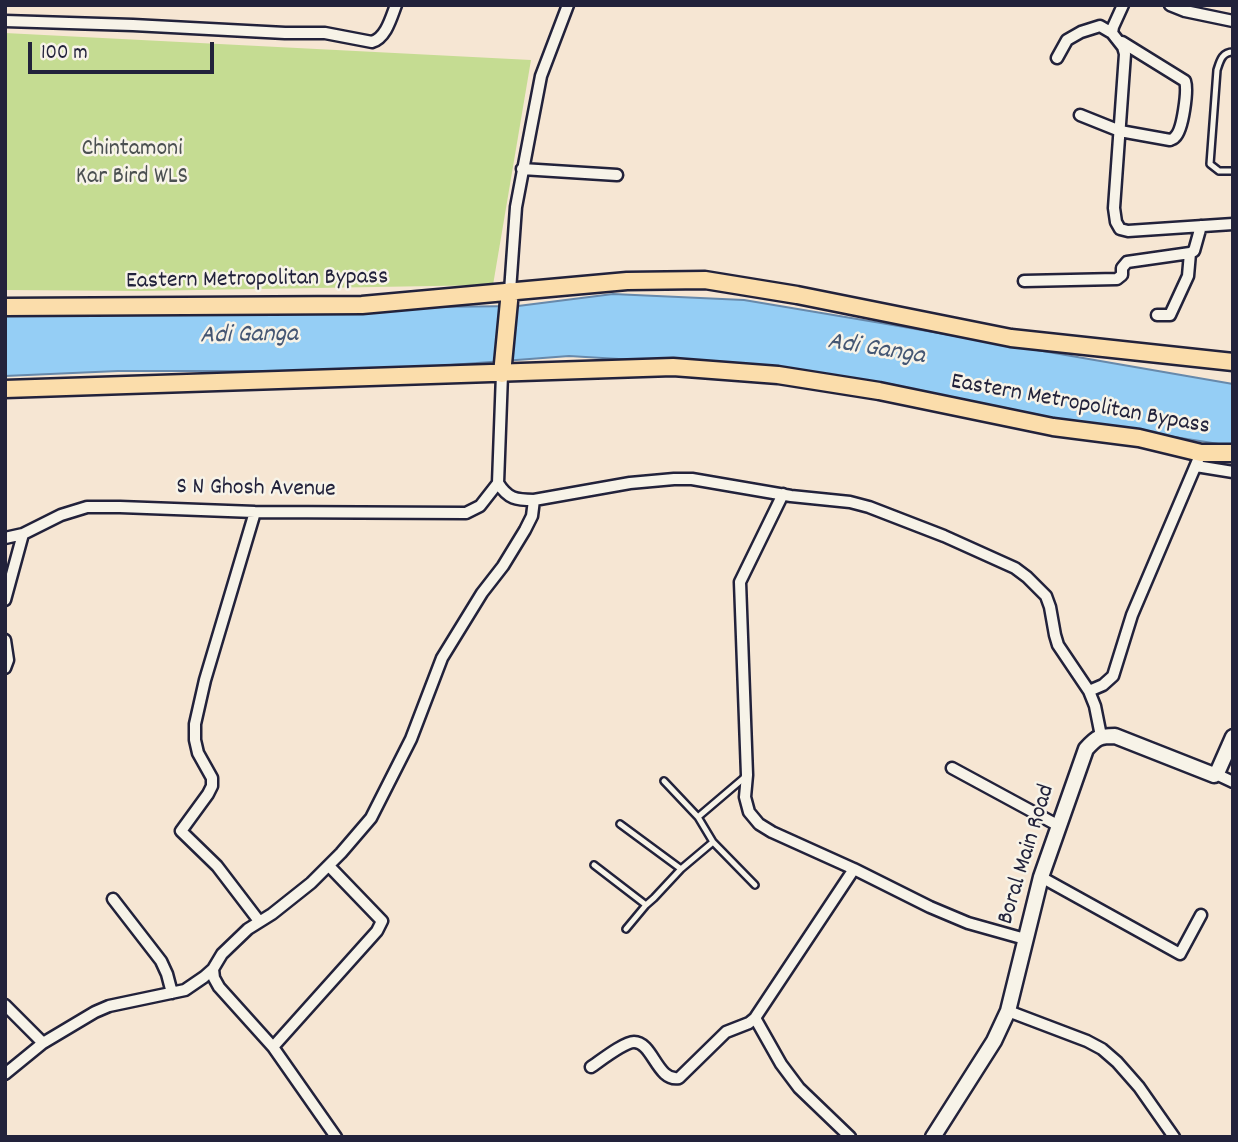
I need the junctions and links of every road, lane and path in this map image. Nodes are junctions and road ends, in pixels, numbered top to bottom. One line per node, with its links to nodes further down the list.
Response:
1 (396, 5): 5 (street)
2 (568, 5): 12 (street)
3 (1123, 5): 7 (street)
4 (1170, 5): 6 (street)
5 (5, 21)
6 (1233, 21)
7 (1114, 36): 9 (street); 11 (street); 11 (street)
8 (1233, 52): 13 (lane)
9 (1057, 58)
10 (1080, 115): 11 (street)
11 (1119, 131): 16 (street)
12 (522, 169): 14 (street); 19 (street)
13 (1233, 172)
14 (617, 175)
15 (1233, 224): 16 (street)
16 (1200, 226): 17 (street)
17 (1190, 253): 18 (street); 21 (street)
18 (1024, 281)
19 (510, 292): 20 (main road, Eastern Metropolitan Bypass); 22 (main road, Eastern Metropolitan Bypass); 23 (main road)
20 (5, 307)
21 (1157, 315)
22 (1233, 362)
23 (502, 374): 24 (main road, Eastern Metropolitan Bypass); 26 (main road, Eastern Metropolitan Bypass); 28 (street)
24 (5, 389)
25 (1233, 453): 26 (main road, Eastern Metropolitan Bypass)
26 (1198, 460): 27 (street); 37 (street)
27 (1233, 472)
28 (498, 483): 30 (street); 31 (street, S N Ghosh Avenue)
29 (783, 494): 30 (street); 37 (street); 42 (street)
30 (534, 500): 50 (street)
31 (255, 512): 32 (street, S N Ghosh Avenue); 58 (street)
32 (23, 534): 33 (street, S N Ghosh Avenue); 34 (street)
33 (5, 538)
34 (5, 600)
35 (5, 640): 36 (street)
36 (5, 668)
37 (1089, 691): 38 (street)
38 (1101, 736): 41 (main road); 47 (main road, Boral Main Road)
39 (1232, 741): 41 (main road)
40 (953, 768): 47 (street)
41 (1216, 774): 44 (street)
42 (747, 775): 45 (lane); 52 (street)
43 (664, 781): 45 (lane)
44 (1233, 782)
45 (698, 817): 48 (lane)
46 (620, 824): 51 (lane)
47 (1059, 826): 53 (main road, Boral Main Road)
48 (713, 842): 51 (lane); 54 (lane)
49 (594, 865): 56 (lane)
50 (329, 866): 58 (street); 67 (street)
51 (681, 869): 56 (lane)
52 (855, 869): 60 (street); 65 (street)
53 (1041, 877): 57 (street); 60 (main road, Boral Main Road)
54 (755, 885)
55 (113, 899): 62 (street)
56 (646, 905): 59 (lane)
57 (1201, 915)
58 (259, 921): 61 (street)
59 (626, 929)
60 (1025, 939): 64 (main road, Boral Main Road)
61 (213, 969): 62 (street); 67 (street)
62 (172, 993): 66 (street)
63 (5, 1005): 66 (street)
64 (1008, 1011): 72 (main road, Boral Main Road); 73 (street)
65 (755, 1018): 68 (street); 71 (street)
66 (43, 1043): 69 (street)
67 (273, 1047): 70 (street)
68 (591, 1067)
69 (5, 1074)
70 (336, 1137)
71 (850, 1137)
72 (933, 1137)
73 (1174, 1137)

